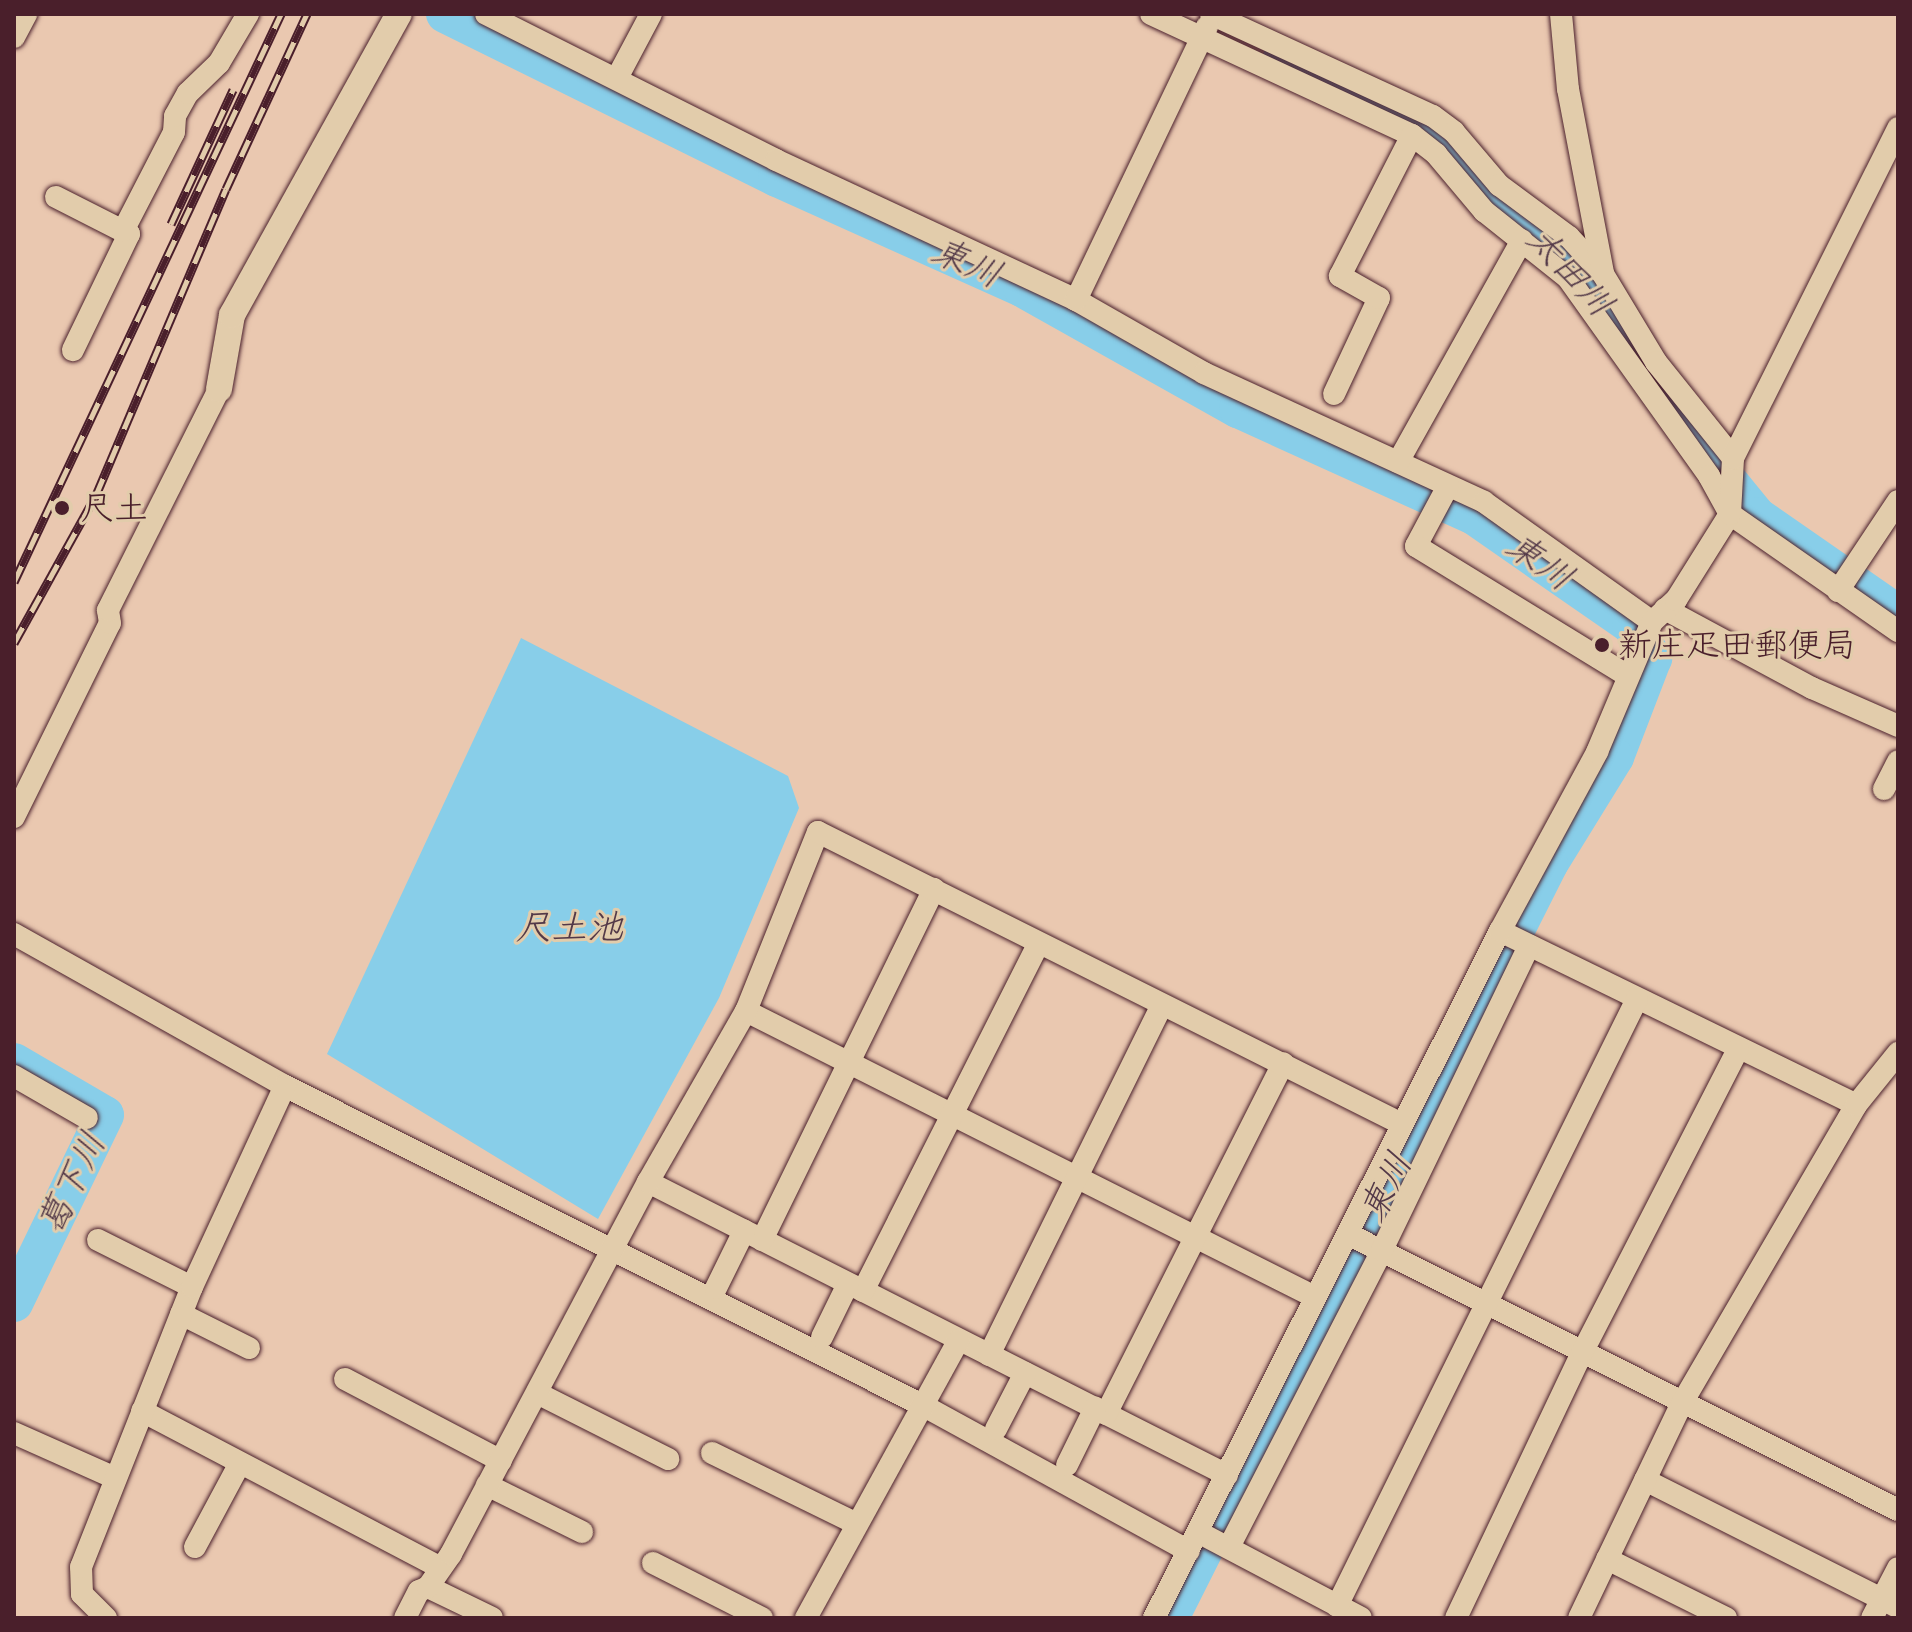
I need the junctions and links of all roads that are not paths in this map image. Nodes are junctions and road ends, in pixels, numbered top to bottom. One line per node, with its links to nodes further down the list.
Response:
1 (26, 14): 9 (street)
2 (248, 14): 15 (street)
3 (399, 14): 20 (street)
4 (486, 14): 11 (street)
5 (651, 14): 11 (street)
6 (1151, 14): 10 (street)
7 (1561, 14): 17 (street)
8 (1212, 15): 10 (street); 17 (street)
9 (14, 37)
10 (1202, 39): 13 (street); 18 (street)
11 (617, 78): 18 (street)
12 (1898, 128): 22 (street)
13 (1412, 135): 16 (street); 21 (street)
14 (56, 197): 15 (street)
15 (123, 231): 19 (street)
16 (1522, 240): 23 (street); 26 (street)
17 (1603, 274): 22 (street)
18 (1076, 300): 23 (street)
19 (73, 350)
20 (219, 389): 34 (street)
21 (1334, 394)
22 (1733, 458): 26 (street)
23 (1398, 462): 24 (street)
24 (1448, 486): 28 (street); 30 (street)
25 (1898, 501): 27 (street)
26 (1730, 514): 27 (street); 28 (street)
27 (1838, 591): 29 (street)
28 (1658, 616): 30 (street); 31 (street)
29 (1898, 631)
30 (1628, 676): 37 (street)
31 (1898, 726)
32 (1898, 761): 33 (street)
33 (1884, 789)
34 (14, 817)
35 (934, 889): 38 (street); 41 (street); 44 (street)
36 (14, 934): 47 (street)
37 (1515, 939): 39 (street); 51 (street); 57 (street)
38 (1038, 945): 40 (street); 49 (street)
39 (1637, 999): 42 (street); 63 (street)
40 (1162, 1005): 45 (street); 52 (street)
41 (746, 1011): 44 (street); 53 (street)
42 (1738, 1049): 48 (street); 68 (street)
43 (1898, 1053): 48 (street)
44 (849, 1063): 49 (street); 54 (street)
45 (1283, 1063): 51 (street); 55 (street)
46 (14, 1076): 50 (street)
47 (285, 1086): 58 (street); 59 (street)
48 (1856, 1105): 73 (street)
49 (953, 1114): 52 (street); 60 (street)
50 (87, 1118)
51 (1402, 1124): 57 (street)
52 (1076, 1176): 55 (street); 69 (street)
53 (648, 1182): 54 (street); 58 (street)
54 (753, 1236): 60 (street); 61 (street)
55 (1197, 1237): 62 (street); 76 (street)
56 (98, 1240): 59 (street)
57 (1364, 1242): 62 (street); 63 (street); 91 (street)
58 (612, 1253): 72 (street); 74 (street)
59 (192, 1287): 64 (street)
60 (856, 1287): 65 (street); 66 (street)
61 (716, 1288)
62 (1315, 1297): 84 (street)
63 (1487, 1303): 68 (street); 97 (street)
64 (181, 1314): 67 (street); 75 (street)
65 (822, 1337)
66 (959, 1340): 69 (street); 74 (street)
67 (249, 1348)
68 (1583, 1351): 73 (street); 106 (street)
69 (989, 1355): 70 (street)
70 (1025, 1373): 76 (street); 77 (street)
71 (345, 1379): 81 (street)
72 (537, 1393): 80 (street); 81 (street)
73 (1682, 1403): 86 (street); 88 (street)
74 (922, 1405): 89 (street); 91 (street)
75 (142, 1411): 82 (street); 85 (street)
76 (1100, 1411): 83 (street); 84 (street)
77 (996, 1429)
78 (14, 1433): 85 (street)
79 (712, 1453): 89 (street)
80 (668, 1459)
81 (501, 1461): 87 (street)
82 (240, 1463): 92 (street); 96 (street)
83 (1067, 1465)
84 (1227, 1475): 91 (street)
85 (115, 1478): 99 (street)
86 (1645, 1480): 93 (street); 98 (street)
87 (487, 1485): 90 (street); 96 (street)
88 (1898, 1510)
89 (857, 1524): 103 (street)
90 (582, 1532)
91 (1209, 1542): 97 (street); 104 (street)
92 (195, 1547)
93 (1607, 1559): 107 (street); 108 (street)
94 (653, 1563): 102 (street)
95 (1898, 1568): 98 (street)
96 (434, 1577): 100 (street); 101 (street)
97 (1337, 1606): 105 (street)
98 (1884, 1608)
99 (92, 1614)
100 (405, 1618)
101 (492, 1618)
102 (762, 1618)
103 (806, 1618)
104 (1154, 1618)
105 (1361, 1618)
106 (1456, 1618)
107 (1579, 1618)
108 (1726, 1618)

